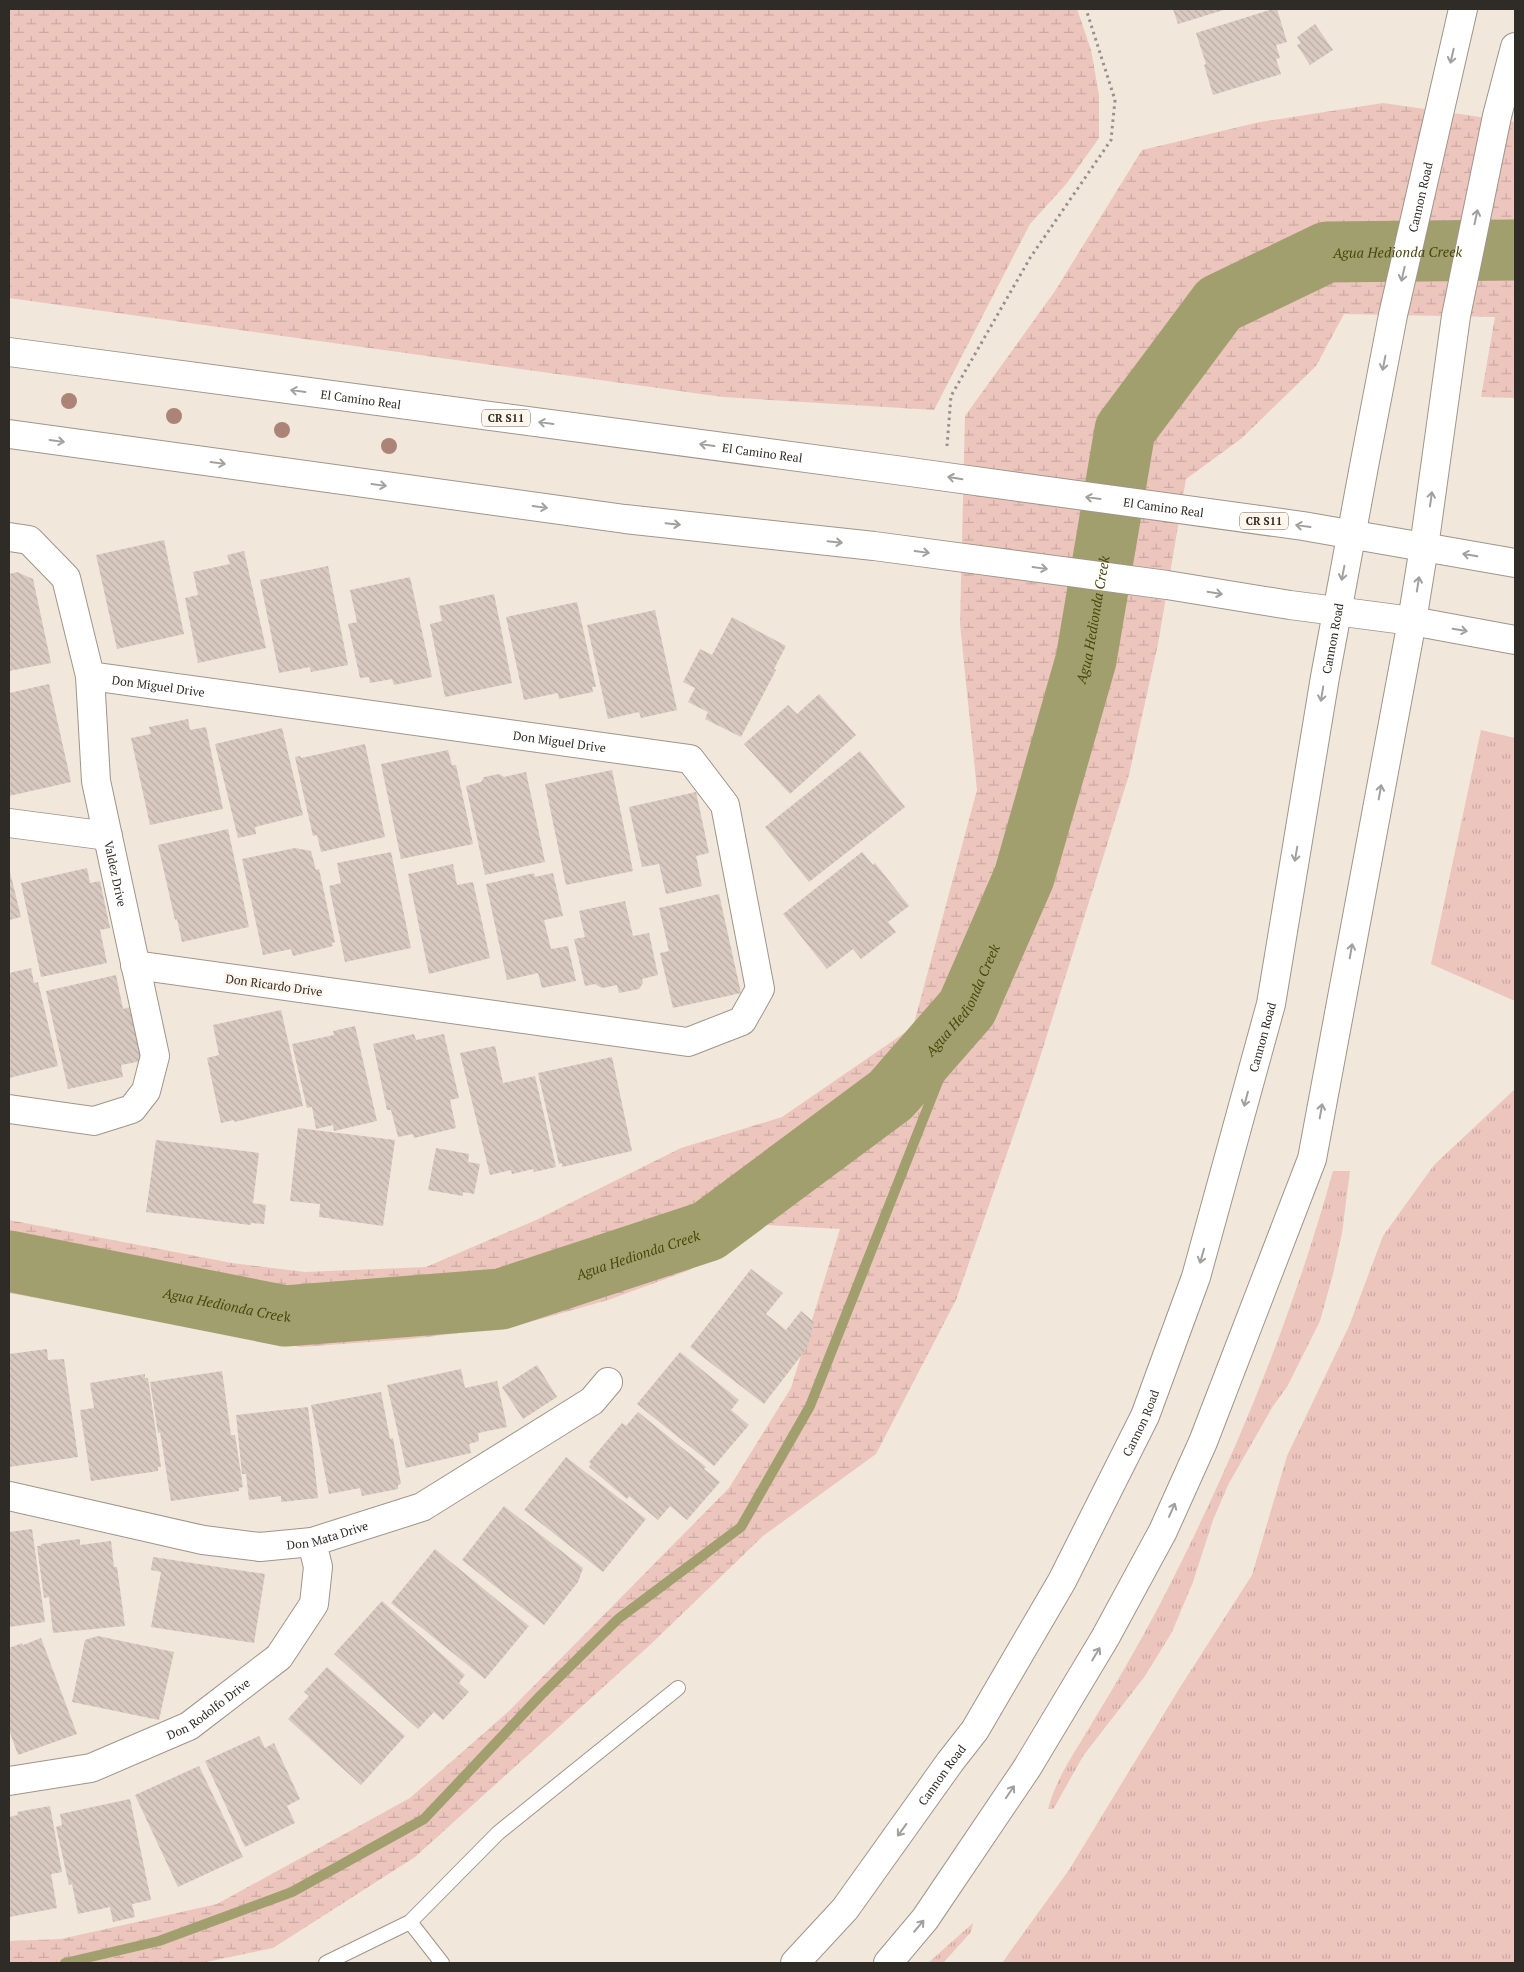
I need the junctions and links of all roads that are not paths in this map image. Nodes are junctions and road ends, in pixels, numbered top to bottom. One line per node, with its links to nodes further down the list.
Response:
1 (1463, 9): 5 (main road, Cannon Road, one-way to 5)
2 (1515, 47): 7 (main road, one-way to 2)
3 (9, 352): 5 (main road, El Camino Real / CR S11, one-way to 3)
4 (9, 434): 9 (main road, one-way to 9)
5 (1351, 534): 7 (main road, El Camino Real / CR S11); 9 (main road, Cannon Road, one-way to 9)
6 (9, 537): 12 (main road)
7 (1424, 547): 8 (main road, El Camino Real / CR S11, one-way to 7); 10 (main road, one-way to 7)
8 (1515, 563)
9 (1336, 611): 10 (main road); 26 (main road, Cannon Road, one-way to 26)
10 (1412, 621): 11 (main road, one-way to 11); 27 (main road, one-way to 10)
11 (1515, 640)
12 (90, 676): 14 (main road, Valdez Drive); 16 (main road, Don Miguel Drive)
13 (9, 823): 14 (main road)
14 (108, 836): 15 (main road, Valdez Drive)
15 (135, 965): 16 (main road, Don Ricardo Drive); 17 (main road)
16 (688, 1042)
17 (9, 1109)
18 (608, 1382): 20 (main road, Don Mata Drive)
19 (9, 1496): 20 (main road, Don Mata Drive)
20 (312, 1542): 22 (main road, Don Rodolfo Drive)
21 (678, 1688): 23 (lane)
22 (9, 1781)
23 (410, 1922): 24 (lane); 25 (lane)
24 (326, 1963)
25 (442, 1963)
26 (795, 1963)
27 (888, 1963)

